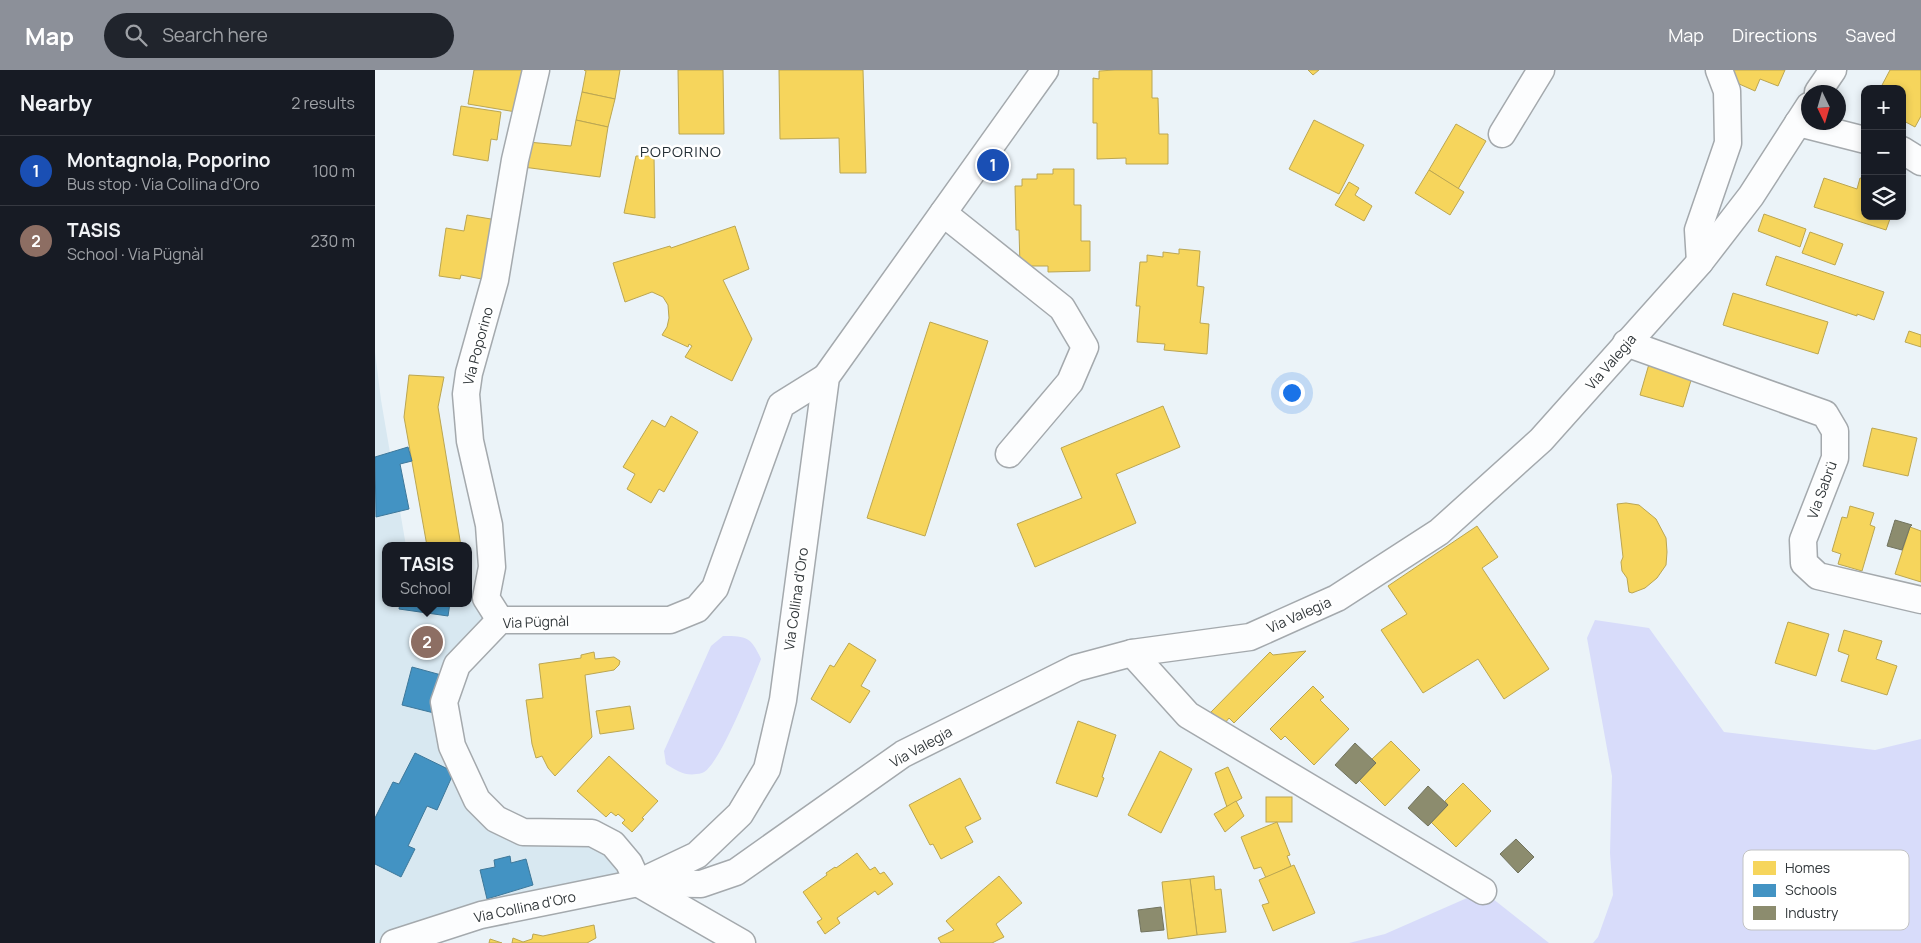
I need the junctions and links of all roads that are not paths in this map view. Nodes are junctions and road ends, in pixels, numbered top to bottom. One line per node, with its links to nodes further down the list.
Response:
1 (536, 70): 19 (street, Via Poporino)
2 (1045, 70): 13 (street, Via Collina d'Oro)
3 (1541, 70): 9 (street)
4 (1719, 70): 14 (street)
5 (1833, 70): 6 (street)
6 (1823, 85)
7 (1801, 117): 14 (street, Via Valegia)
8 (1841, 130): 10 (street)
9 (1501, 134)
10 (1861, 138)
11 (1906, 153): 12 (street)
12 (1921, 162)
13 (943, 214): 16 (street, Via Collina d'Oro); 17 (street)
14 (1700, 262): 15 (street, Via Valegia)
15 (1626, 343): 18 (street, Via Sabrü); 20 (street, Via Valegia)
16 (826, 377): 19 (street, Via Pügnàl); 21 (street, Via Collina d'Oro)
17 (1009, 454)
18 (1921, 600)
19 (500, 620): 21 (street, Via Pügnàl)
20 (1132, 653): 21 (street, Via Valegia); 22 (street)
21 (639, 883): 23 (street, Via Collina d'Oro); 24 (street)
22 (1483, 891)
23 (394, 943)
24 (742, 943)

